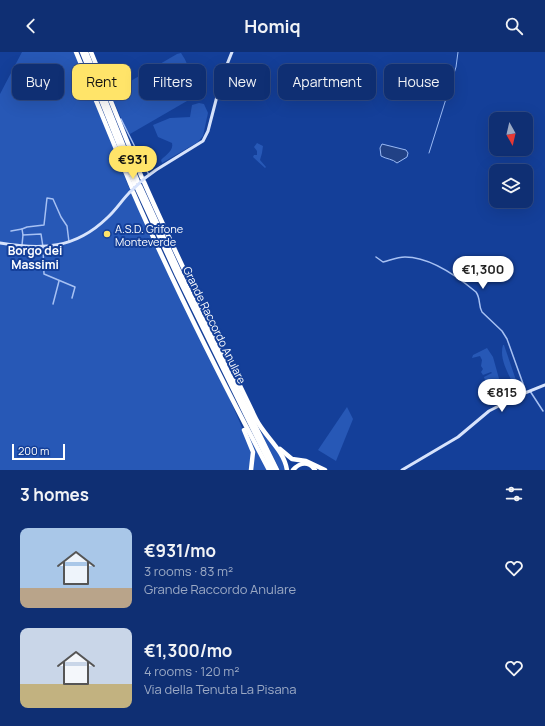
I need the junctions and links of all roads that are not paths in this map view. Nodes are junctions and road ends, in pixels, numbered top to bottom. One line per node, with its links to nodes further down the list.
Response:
1 (76, 52): 8 (highway, Grande Raccordo Anulare)
2 (82, 52): 8 (highway, Grande Raccordo Anulare)
3 (86, 52): 8 (highway, Grande Raccordo Anulare)
4 (91, 52): 8 (highway, Grande Raccordo Anulare)
5 (232, 52): 7 (main road)
6 (114, 103): 7 (street)
7 (149, 174): 8 (main road)
8 (138, 185): 12 (main road); 21 (highway, Grande Raccordo Anulare); 25 (highway, Grande Raccordo Anulare); 28 (highway, Grande Raccordo Anulare); 29 (highway, Grande Raccordo Anulare)
9 (22, 229): 10 (street); 11 (street); 12 (street)
10 (11, 231)
11 (23, 235): 14 (street); 15 (street)
12 (68, 242): 15 (main road)
13 (0, 244): 14 (main road)
14 (22, 246): 15 (main road)
15 (43, 247): 17 (street)
16 (376, 257): 23 (street)
17 (59, 281): 18 (street); 19 (street)
18 (72, 298)
19 (53, 304)
20 (545, 385): 22 (main road)
21 (226, 388): 26 (highway); 27 (highway)
22 (530, 391): 23 (main road); 24 (street)
23 (526, 392): 34 (main road)
24 (543, 411)
25 (264, 432): 30 (highway); 33 (highway)
26 (251, 470)
27 (269, 470)
28 (273, 470)
29 (277, 470)
30 (287, 470)
31 (293, 470): 32 (highway)
32 (316, 470)
33 (324, 470)
34 (402, 470)

